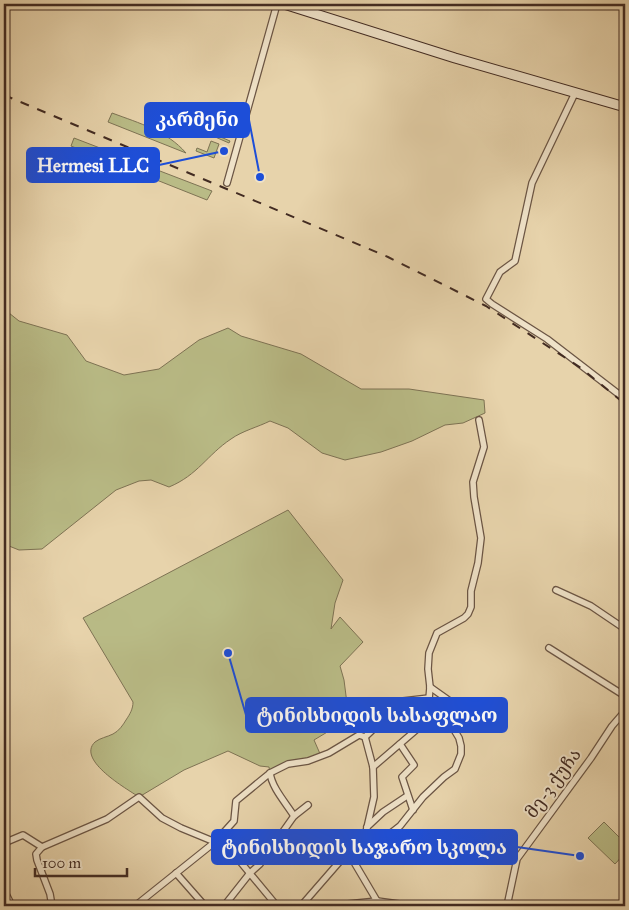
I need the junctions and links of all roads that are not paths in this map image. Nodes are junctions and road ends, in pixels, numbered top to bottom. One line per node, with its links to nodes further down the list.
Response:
1 (277, 4): 5 (street)
2 (284, 4): 3 (main road)
3 (576, 93): 4 (main road); 6 (street)
4 (625, 107)
5 (227, 183)
6 (625, 399)
7 (479, 420): 11 (street)
8 (556, 590): 9 (street)
9 (625, 630)
10 (549, 648): 12 (street)
11 (430, 687): 13 (street); 21 (street)
12 (625, 696)
13 (429, 698): 15 (street); 16 (street)
14 (625, 711): 42 (street, მე-3 ქუჩა)
15 (365, 737): 17 (street); 18 (street)
16 (400, 744): 17 (street); 19 (street)
17 (373, 767): 23 (street)
18 (270, 772): 22 (street); 25 (street)
19 (407, 796): 21 (street); 23 (street)
20 (308, 805): 22 (street)
21 (413, 810): 26 (street)
22 (294, 816): 30 (street)
23 (367, 826): 26 (street)
24 (4, 842): 27 (street)
25 (215, 842): 27 (street); 29 (street); 30 (street)
26 (360, 842): 28 (street)
27 (42, 847): 34 (street)
28 (348, 852): 32 (street); 39 (street)
29 (176, 873): 35 (street); 36 (street)
30 (250, 874): 37 (street); 38 (street)
31 (4, 890): 33 (street)
32 (377, 901): 40 (street); 41 (street)
33 (12, 906)
34 (52, 906)
35 (135, 906)
36 (205, 906)
37 (224, 906)
38 (277, 906)
39 (301, 906)
40 (328, 906)
41 (414, 906)
42 (507, 906)

